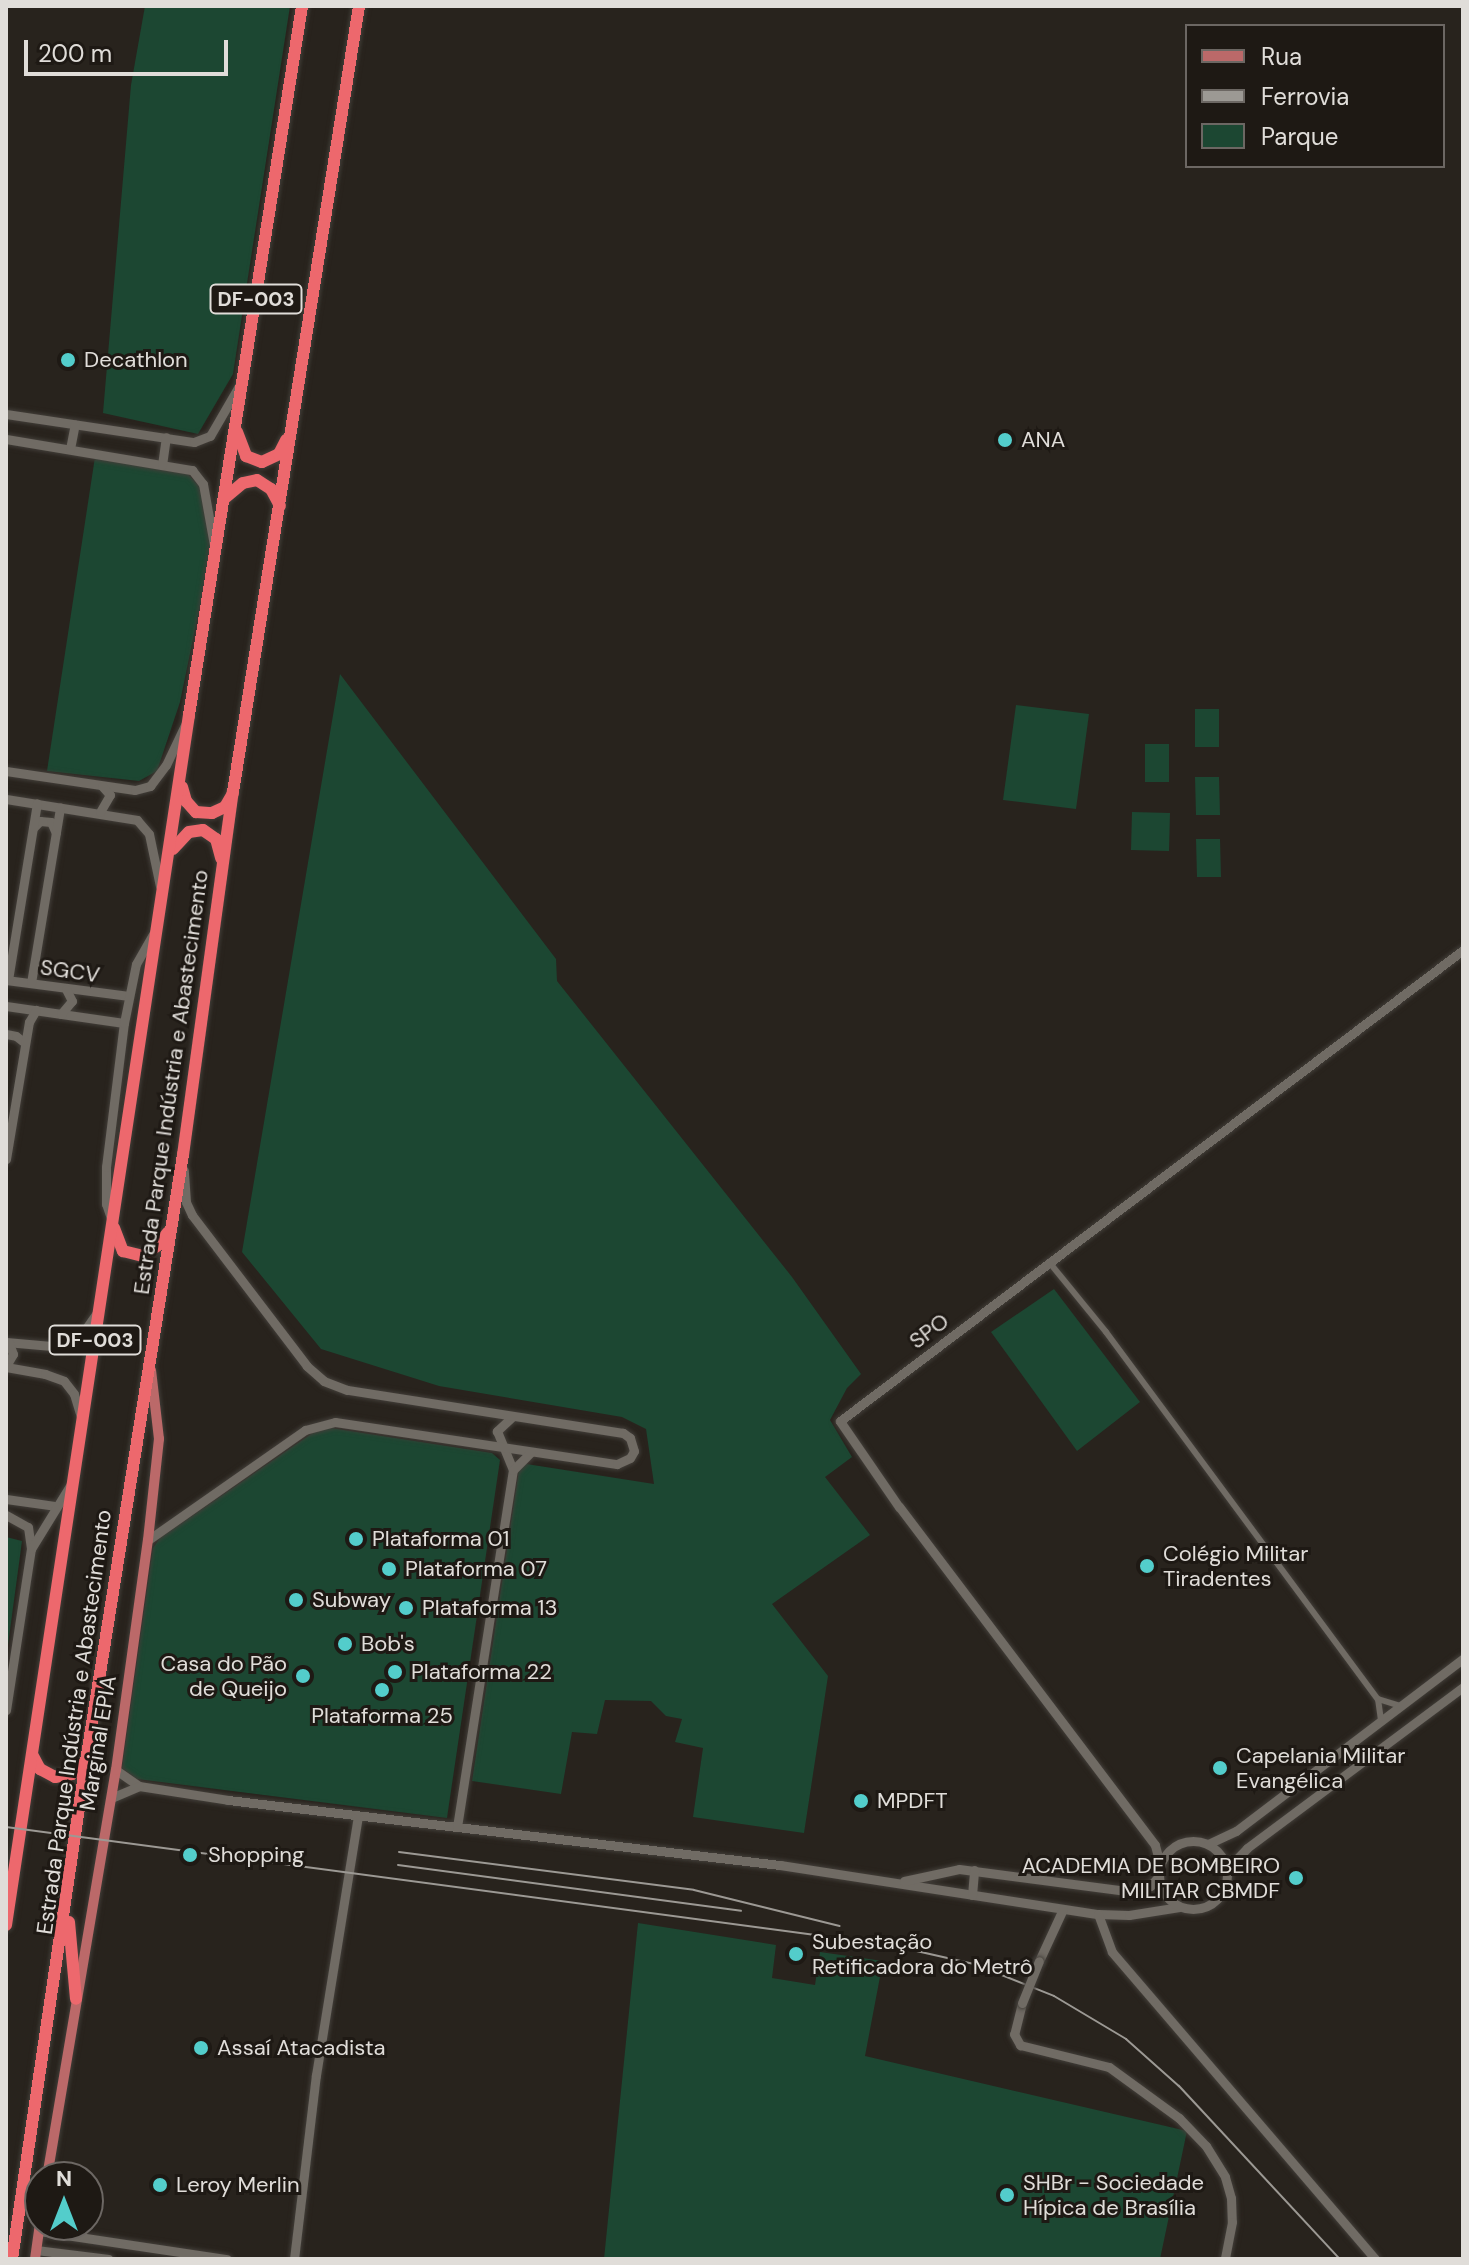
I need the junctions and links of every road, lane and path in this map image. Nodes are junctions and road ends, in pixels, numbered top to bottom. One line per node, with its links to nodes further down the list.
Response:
1 (302, 6): 3 (highway, Estrada Parque Indústria e Abastecimento / DF-003)
2 (359, 6): 7 (highway, Estrada Parque Indústria e Abastecimento / DF-003)
3 (244, 376): 6 (highway, Estrada Parque Indústria e Abastecimento / DF-003); 8 (street)
4 (6, 414): 5 (street)
5 (75, 424): 8 (street); 10 (street)
6 (236, 429): 7 (highway); 12 (highway, Estrada Parque Indústria e Abastecimento / DF-003)
7 (291, 430): 13 (highway, Estrada Parque Indústria e Abastecimento / DF-003)
8 (166, 437): 11 (street)
9 (6, 439): 10 (street)
10 (70, 449): 11 (street)
11 (162, 465): 14 (street)
12 (225, 498): 13 (highway); 14 (highway, Estrada Parque Indústria e Abastecimento / DF-003)
13 (280, 506): 19 (highway, Estrada Parque Indústria e Abastecimento / DF-003)
14 (215, 555): 15 (highway, Estrada Parque Indústria e Abastecimento / DF-003)
15 (189, 715): 17 (highway, Estrada Parque Indústria e Abastecimento / DF-003); 18 (street)
16 (6, 771): 18 (street)
17 (181, 780): 19 (highway); 26 (highway, Estrada Parque Indústria e Abastecimento / DF-003)
18 (102, 786): 23 (street)
19 (233, 792): 27 (highway, Estrada Parque Indústria e Abastecimento / DF-003)
20 (6, 799): 21 (street)
21 (37, 803): 22 (street); 24 (street)
22 (60, 807): 23 (street); 25 (street)
23 (100, 812): 28 (street)
24 (33, 828): 25 (street); 31 (street)
25 (56, 833): 32 (street)
26 (168, 862): 27 (highway); 28 (highway, Estrada Parque Indústria e Abastecimento / DF-003)
27 (223, 865): 44 (highway, Estrada Parque Indústria e Abastecimento / DF-003)
28 (162, 902): 29 (highway, Estrada Parque Indústria e Abastecimento / DF-003)
29 (158, 927): 34 (street); 46 (highway, Estrada Parque Indústria e Abastecimento / DF-003)
30 (1463, 950): 48 (street, SPO)
31 (7, 980): 32 (street, SGCV)
32 (31, 983): 33 (street, SGCV)
33 (65, 989): 34 (street, SGCV); 37 (street)
34 (129, 996): 38 (street)
35 (6, 1006): 36 (street, SGCV)
36 (36, 1010): 37 (street, SGCV); 40 (street)
37 (61, 1014): 38 (street, SGCV)
38 (124, 1023): 46 (street)
39 (6, 1034): 40 (street)
40 (25, 1043): 41 (street)
41 (17, 1092): 42 (street); 43 (street)
42 (6, 1094)
43 (10, 1107): 45 (street)
44 (183, 1155): 47 (highway, Estrada Parque Indústria e Abastecimento / DF-003); 53 (street)
45 (6, 1159)
46 (112, 1221): 47 (highway); 49 (highway, Estrada Parque Indústria e Abastecimento / DF-003)
47 (170, 1229): 51 (highway, Estrada Parque Indústria e Abastecimento / DF-003)
48 (1049, 1262): 66 (street); 80 (street, SPO)
49 (99, 1309): 50 (street); 54 (highway, Estrada Parque Indústria e Abastecimento / DF-003)
50 (7, 1342): 52 (street)
51 (150, 1360): 62 (main road, Marginal EPIA); 71 (highway, Estrada Parque Indústria e Abastecimento / DF-003)
52 (6, 1367): 54 (street)
53 (512, 1417): 55 (street); 56 (street)
54 (83, 1423): 58 (highway, Estrada Parque Indústria e Abastecimento / DF-003)
55 (501, 1447): 56 (street); 57 (street); 62 (street)
56 (531, 1452): 57 (street)
57 (513, 1470): 78 (street)
58 (74, 1479): 60 (street); 70 (highway, Estrada Parque Indústria e Abastecimento / DF-003)
59 (6, 1503): 60 (street)
60 (55, 1506): 63 (street)
61 (6, 1515): 63 (street)
62 (148, 1540): 73 (main road, Marginal EPIA)
63 (31, 1549): 68 (street)
64 (1463, 1659): 67 (street)
65 (1463, 1687): 74 (street)
66 (1378, 1699): 67 (street); 69 (street)
67 (1402, 1706): 69 (street)
68 (6, 1710)
69 (1381, 1721): 72 (street)
70 (32, 1753): 71 (highway); 92 (highway, Estrada Parque Indústria e Abastecimento / DF-003)
71 (86, 1761): 88 (highway, Estrada Parque Indústria e Abastecimento / DF-003)
72 (1329, 1762): 74 (street); 79 (street)
73 (116, 1770): 75 (street); 76 (main road, Marginal EPIA)
74 (1342, 1779): 83 (street)
75 (139, 1786): 76 (street); 77 (street)
76 (111, 1798): 93 (main road, Marginal EPIA)
77 (358, 1817): 78 (street); 103 (street)
78 (457, 1827): 86 (street)
79 (1208, 1844): 81 (street); 83 (street)
80 (1155, 1845): 81 (street); 82 (street, SPO)
81 (1171, 1849): 82 (street)
82 (1160, 1864): 85 (street)
83 (1227, 1869): 89 (street)
84 (974, 1870): 85 (street); 86 (street); 87 (street)
85 (1159, 1876): 89 (street)
86 (901, 1882): 87 (street)
87 (972, 1895): 90 (street)
88 (67, 1906): 93 (highway); 100 (highway, Estrada Parque Indústria e Abastecimento / DF-003)
89 (1179, 1907): 91 (street)
90 (1063, 1909): 91 (street); 99 (street, bridge)
91 (1098, 1914): 104 (street)
92 (6, 1925)
93 (76, 1999): 94 (main road, Marginal EPIA)
94 (50, 2161)
95 (70, 2241): 97 (street)
96 (104, 2241): 102 (street)
97 (69, 2253): 98 (street); 101 (street)
98 (36, 2254)
99 (1228, 2257)
100 (12, 2259)
101 (108, 2259)
102 (227, 2259)
103 (294, 2259)
104 (1375, 2259)

